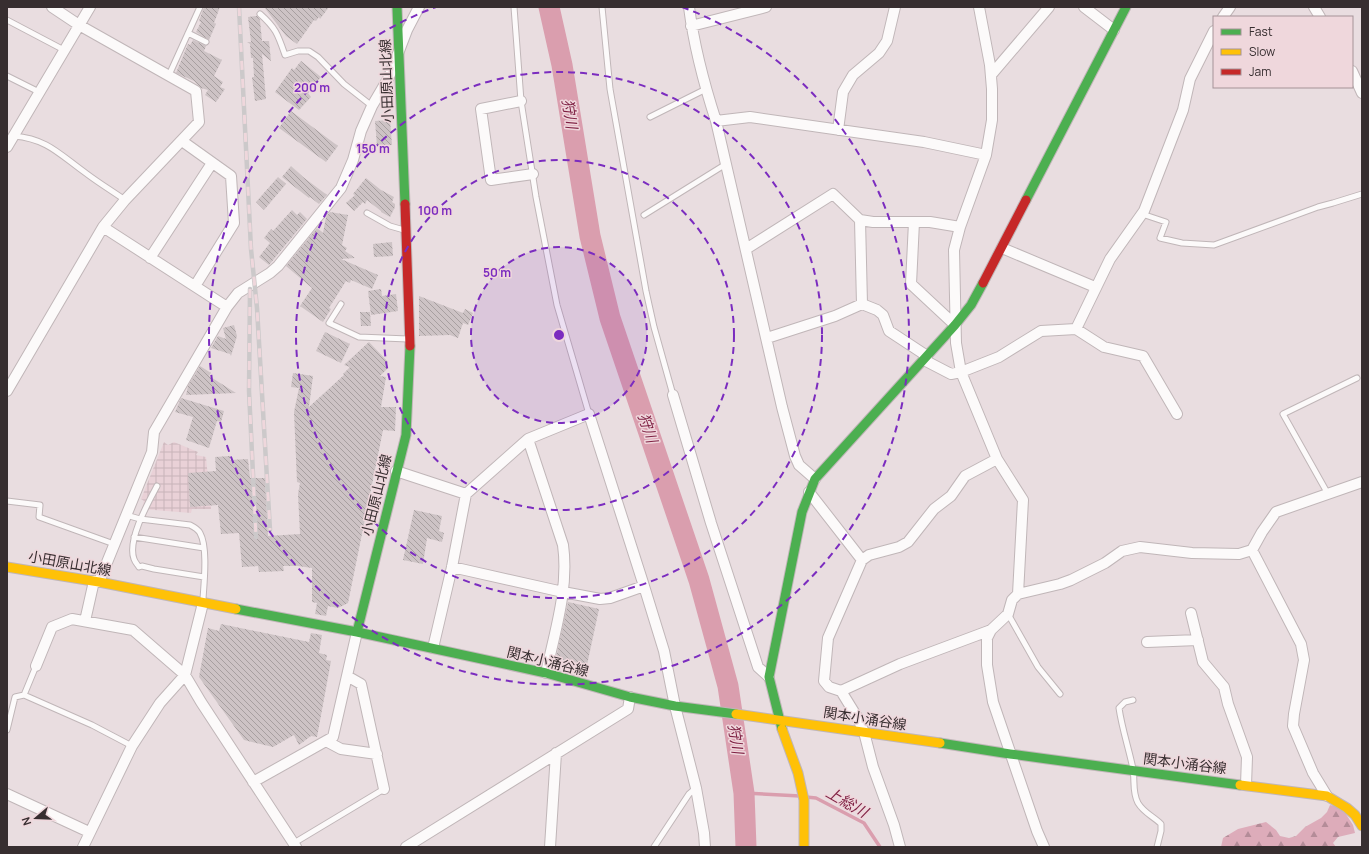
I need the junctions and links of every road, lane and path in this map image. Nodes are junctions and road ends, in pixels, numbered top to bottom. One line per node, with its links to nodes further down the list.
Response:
1 (52, 7): 21 (street)
2 (90, 7): 21 (street)
3 (200, 7): 24 (lane)
4 (397, 7): 28 (main road, 小田原山北線)
5 (419, 7): 28 (street)
6 (514, 7): 36 (lane)
7 (602, 7): 74 (lane)
8 (689, 7): 22 (street)
9 (766, 7): 22 (street)
10 (895, 7): 40 (street)
11 (978, 7): 31 (street)
12 (1049, 7): 31 (street)
13 (1084, 7): 23 (street)
14 (1126, 7): 23 (main road)
15 (1230, 7): 18 (street)
16 (1314, 7): 19 (street)
17 (260, 14): 37 (lane)
18 (1224, 16)
19 (1319, 16)
20 (7, 20): 27 (lane)
21 (80, 25): 27 (street); 30 (street)
22 (692, 26): 33 (street)
23 (1114, 30): 58 (main road)
24 (188, 33): 26 (lane); 30 (lane)
25 (1213, 33): 51 (street)
26 (206, 42)
27 (64, 50): 34 (street)
28 (398, 52): 37 (street); 57 (main road, 小田原山北線)
29 (1353, 73): 35 (street)
30 (170, 75): 42 (street)
31 (991, 75): 44 (street)
32 (7, 76): 34 (lane)
33 (706, 89): 38 (lane); 39 (street)
34 (39, 92): 41 (street)
35 (1362, 93)
36 (521, 101): 47 (lane); 47 (street)
37 (372, 106): 65 (street)
38 (650, 117)
39 (716, 121): 40 (street); 46 (street)
40 (838, 130): 44 (street)
41 (14, 136): 43 (street); 49 (lane)
42 (182, 141): 45 (street); 49 (street)
43 (7, 147)
44 (986, 155): 56 (street)
45 (212, 162): 60 (street); 61 (street)
46 (726, 164): 52 (lane); 59 (street)
47 (533, 174): 75 (lane)
48 (1362, 194): 51 (lane)
49 (125, 200): 55 (street)
50 (367, 213): 57 (lane)
51 (1142, 214): 62 (street)
52 (644, 215)
53 (860, 220): 54 (street); 59 (street); 64 (street)
54 (914, 222): 56 (street); 66 (street)
55 (103, 227): 60 (street); 73 (street)
56 (960, 227): 66 (street)
57 (405, 230): 69 (main road, 小田原山北線)
58 (1002, 248): 62 (street); 66 (main road)
59 (746, 249): 68 (street)
60 (150, 258): 61 (street)
61 (195, 286): 65 (street)
62 (1095, 287): 67 (street)
63 (341, 304): 69 (lane)
64 (862, 304): 68 (street); 70 (street)
65 (227, 307): 87 (street)
66 (955, 325): 70 (main road); 71 (street)
67 (1076, 329): 71 (street); 76 (street)
68 (767, 338): 80 (street)
69 (410, 339): 79 (main road, 小田原山北線)
70 (926, 358): 71 (street); 80 (main road)
71 (962, 372): 78 (street)
72 (1357, 378): 85 (lane)
73 (7, 391)
74 (673, 395): 114 (street)
75 (589, 414): 77 (street); 98 (street)
76 (1177, 414)
77 (528, 439): 84 (street); 99 (street)
78 (997, 458): 93 (street); 100 (street)
79 (396, 471): 84 (street); 106 (main road, 小田原山北線)
80 (815, 479): 83 (main road)
81 (1362, 483): 85 (street)
82 (157, 486): 88 (lane)
83 (809, 492): 93 (street); 114 (main road)
84 (466, 494): 94 (street)
85 (1328, 494): 92 (street)
86 (7, 501): 90 (lane)
87 (126, 515): 88 (lane); 90 (street)
88 (140, 519): 89 (lane); 91 (lane)
89 (134, 538): 91 (lane); 96 (lane)
90 (114, 544): 97 (street)
91 (204, 548): 96 (lane)
92 (1252, 550): 100 (street); 135 (street)
93 (862, 560): 115 (street)
94 (452, 566): 99 (street); 109 (street)
95 (7, 567): 97 (main road, 小田原山北線)
96 (204, 576): 101 (lane)
97 (96, 582): 101 (main road, 小田原山北線); 104 (street)
98 (644, 586): 99 (street); 120 (street)
99 (563, 592): 111 (street)
100 (1018, 594): 103 (street)
101 (203, 603): 106 (main road, 小田原山北線); 112 (street)
102 (1190, 613): 107 (street)
103 (1008, 614): 105 (street); 116 (lane)
104 (85, 621): 110 (street); 112 (street)
105 (991, 630): 115 (street); 128 (street)
106 (357, 632): 109 (main road, 関本小涌谷線); 113 (street)
107 (1198, 640): 108 (street); 131 (street)
108 (1148, 642)
109 (433, 648): 111 (main road, 関本小涌谷線)
110 (36, 666): 117 (lane)
111 (546, 673): 118 (main road, 関本小涌谷線)
112 (185, 675): 125 (street); 130 (street)
113 (347, 676): 124 (street); 127 (street)
114 (769, 677): 121 (main road)
115 (841, 691): 123 (street)
116 (1060, 694)
117 (24, 695): 122 (lane); 125 (lane)
118 (630, 697): 120 (main road, 関本小涌谷線); 126 (street)
119 (1133, 700): 129 (lane)
120 (678, 706): 121 (main road, 関本小涌谷線); 132 (street)
121 (779, 719): 123 (main road, 関本小涌谷線); 144 (main road)
122 (7, 730)
123 (864, 732): 128 (main road, 関本小涌谷線); 145 (street)
124 (326, 741): 127 (street); 130 (street)
125 (132, 746): 137 (street)
126 (556, 753): 140 (street); 141 (street)
127 (377, 754): 133 (street)
128 (1010, 754): 129 (main road, 関本小涌谷線); 146 (street)
129 (1133, 770): 131 (main road, 関本小涌谷線); 147 (lane)
130 (254, 782): 138 (street)
131 (1246, 785): 135 (main road, 関本小涌谷線)
132 (696, 788): 142 (lane); 143 (street)
133 (384, 789): 138 (lane)
134 (7, 794): 137 (street)
135 (1327, 796): 136 (main road, 関本小涌谷線)
136 (1361, 821)
137 (90, 832): 139 (street)
138 (295, 845)
139 (83, 847)
140 (406, 847)
141 (550, 847)
142 (654, 847)
143 (705, 847)
144 (804, 847)
145 (900, 847)
146 (1044, 847)
147 (1157, 847)

